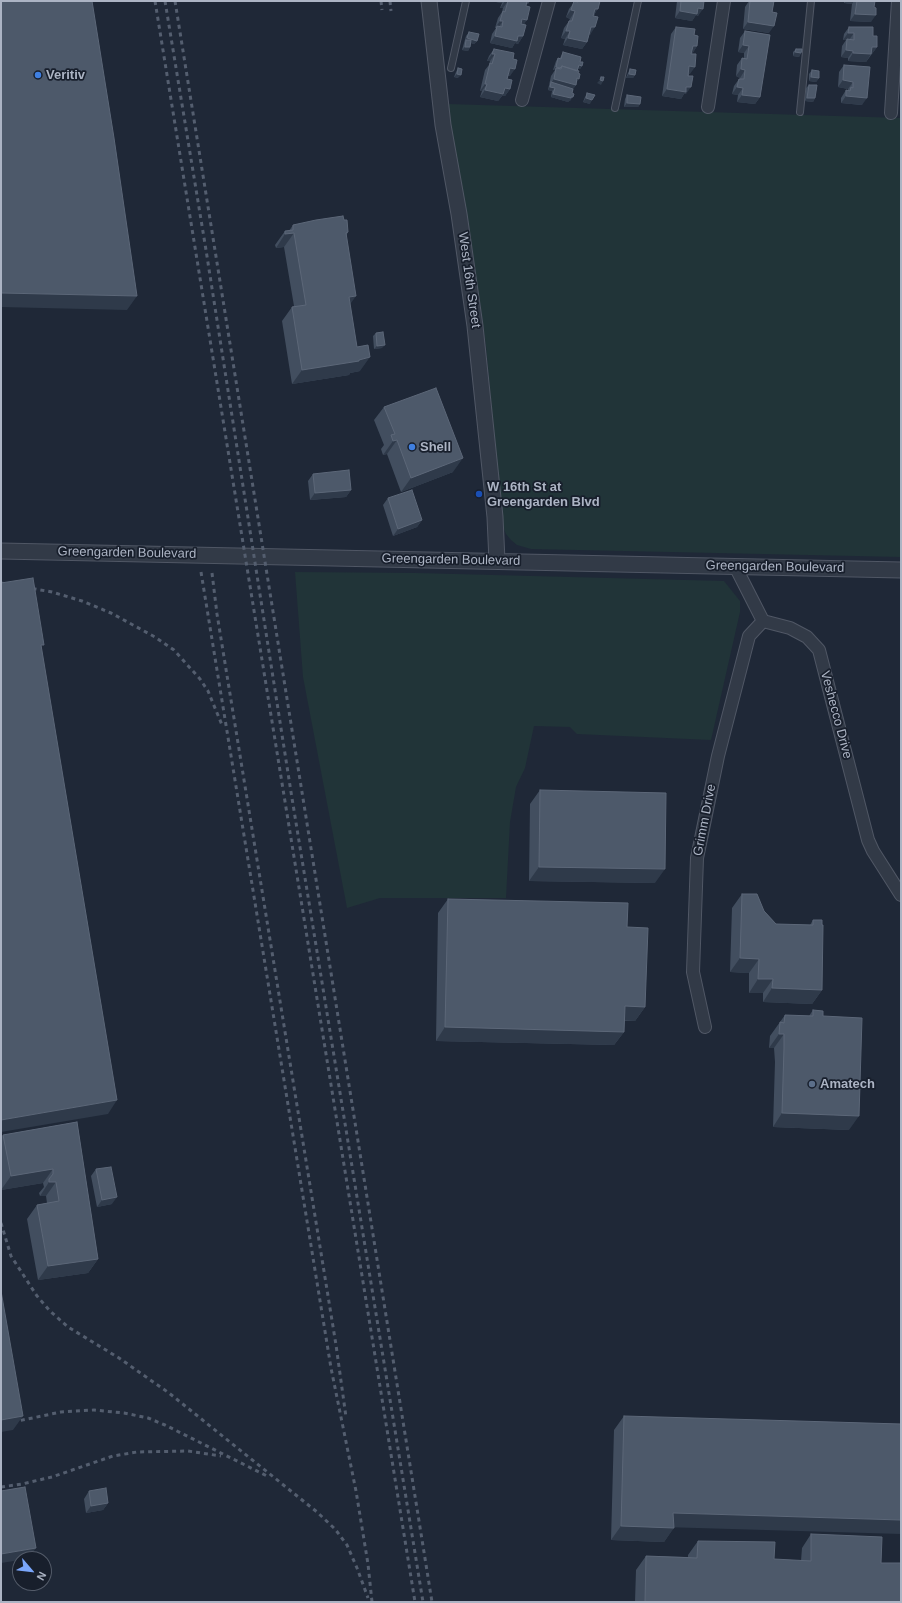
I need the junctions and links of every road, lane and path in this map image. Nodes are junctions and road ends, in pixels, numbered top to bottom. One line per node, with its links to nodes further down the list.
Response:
1 (429, 1): 15 (street, West 16th Street)
2 (466, 1): 8 (lane)
3 (549, 1): 9 (street)
4 (638, 1): 11 (lane)
5 (724, 1): 10 (street)
6 (811, 1): 12 (lane)
7 (898, 1): 13 (street)
8 (451, 68)
9 (522, 100)
10 (708, 107)
11 (615, 108)
12 (800, 112)
13 (890, 113)
14 (1, 551): 15 (street, Greengarden Boulevard)
15 (497, 561): 16 (street, Greengarden Boulevard)
16 (735, 566): 17 (street, Greengarden Boulevard); 18 (street)
17 (901, 570)
18 (763, 621): 19 (street, Veshecco Drive); 20 (street, Grimm Drive)
19 (901, 895)
20 (705, 1027)

